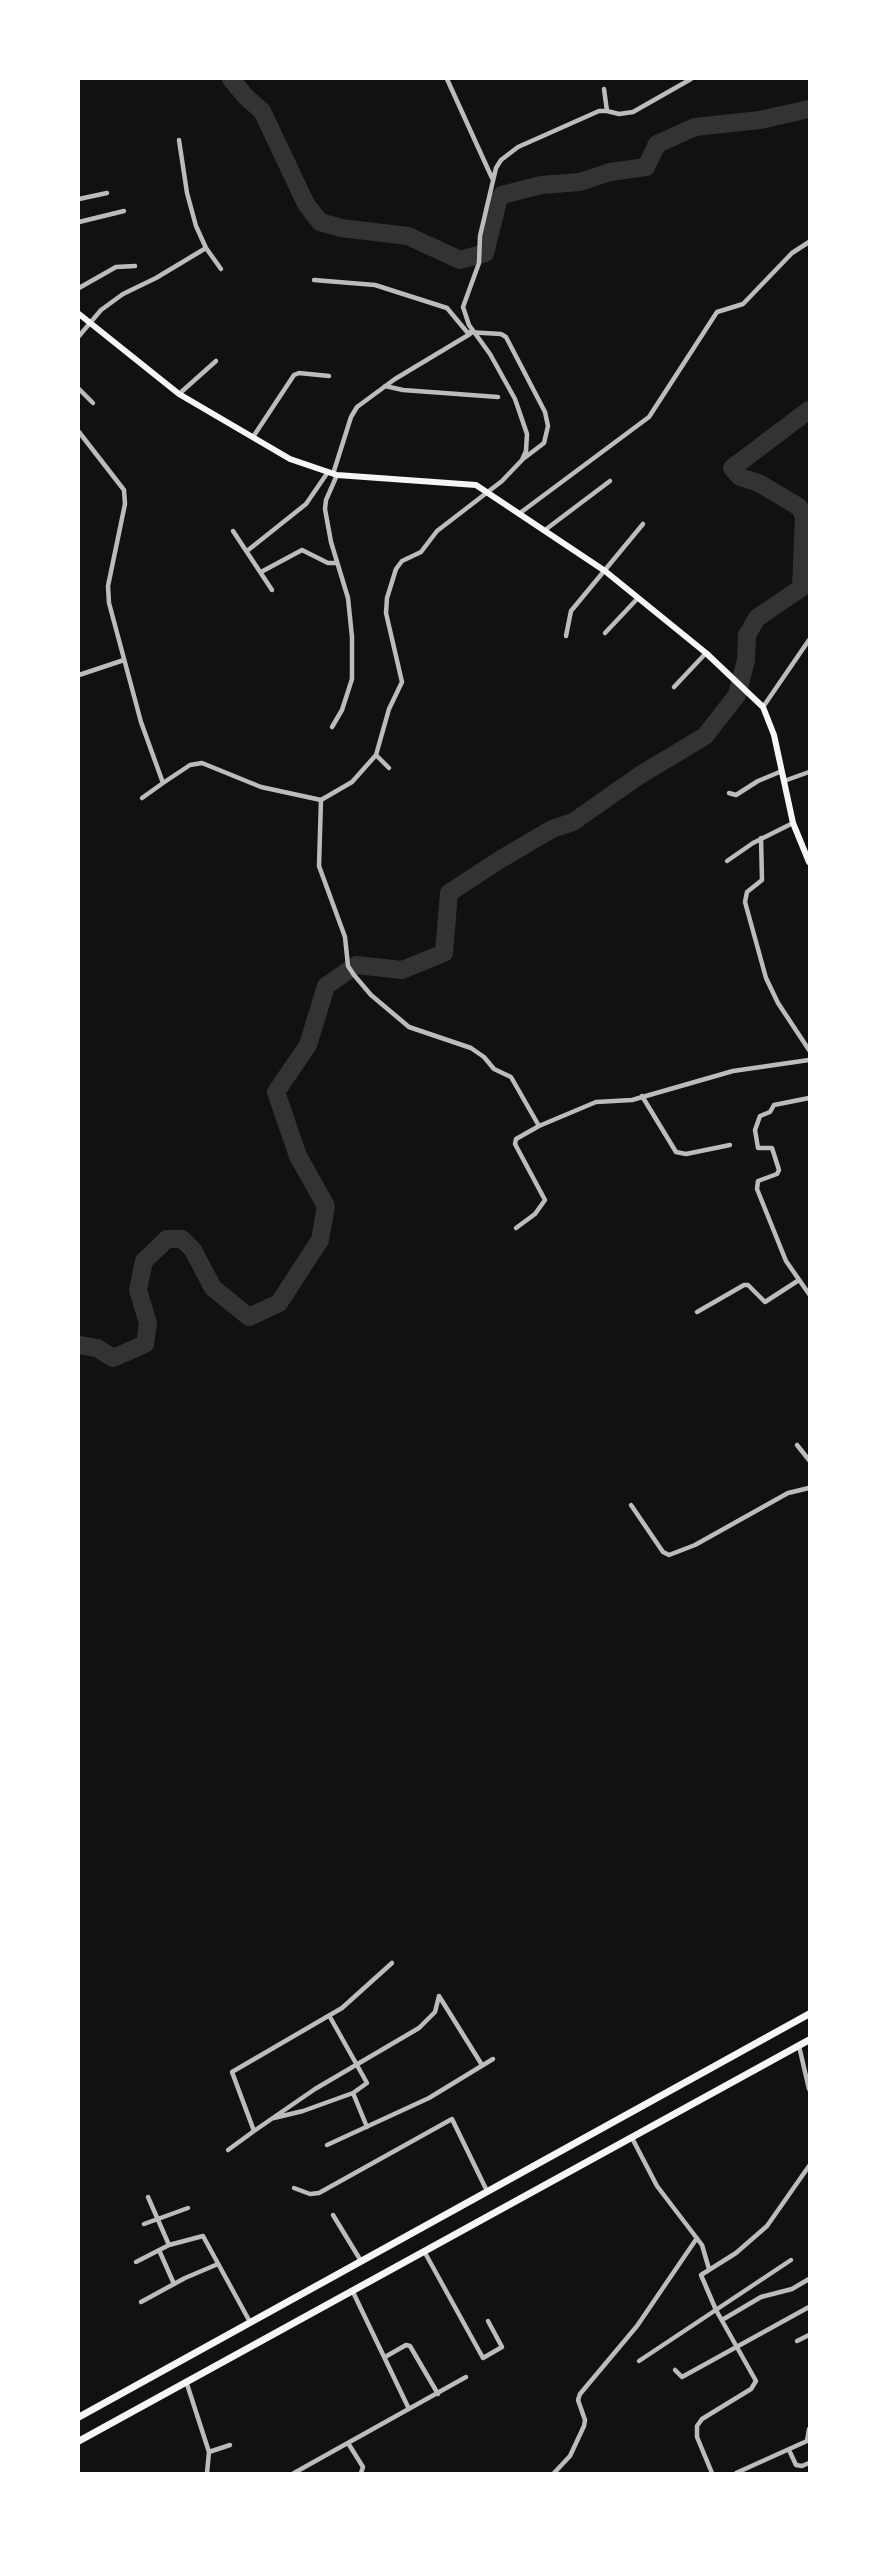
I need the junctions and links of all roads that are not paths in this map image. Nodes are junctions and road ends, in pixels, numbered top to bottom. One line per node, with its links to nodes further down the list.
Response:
1 (447, 79): 6 (street)
2 (691, 79): 4 (street)
3 (604, 89): 4 (street)
4 (607, 111): 6 (street)
5 (179, 140): 12 (street)
6 (492, 179): 19 (street)
7 (107, 193): 8 (street)
8 (79, 199)
9 (124, 211): 10 (street)
10 (79, 222)
11 (809, 243): 34 (street)
12 (206, 248): 14 (street); 18 (street)
13 (135, 266): 16 (street)
14 (221, 269)
15 (314, 280): 19 (street)
16 (79, 288)
17 (79, 314): 18 (main road)
18 (88, 322): 20 (street); 25 (main road)
19 (473, 334): 23 (street); 30 (street); 30 (street)
20 (79, 336)
21 (216, 361): 25 (street)
22 (329, 376): 29 (street)
23 (385, 386): 26 (street); 31 (street)
24 (79, 389): 27 (street)
25 (179, 394): 29 (main road)
26 (498, 397)
27 (93, 403)
28 (79, 432): 48 (street)
29 (253, 437): 31 (main road)
30 (522, 460): 33 (street)
31 (332, 473): 33 (main road); 38 (street); 39 (street)
32 (610, 481): 36 (street)
33 (488, 492): 34 (main road); 53 (street)
34 (520, 513): 36 (main road)
35 (643, 524): 40 (street)
36 (545, 530): 40 (main road)
37 (233, 531): 38 (street)
38 (247, 551): 41 (street)
39 (337, 563): 41 (street); 52 (street)
40 (605, 571): 43 (main road); 45 (street)
41 (261, 572): 42 (street)
42 (272, 590)
43 (638, 598): 44 (street); 47 (main road)
44 (605, 633)
45 (566, 636)
46 (809, 640): 51 (street)
47 (706, 653): 50 (street); 51 (main road)
48 (124, 660): 49 (street); 58 (street)
49 (79, 675)
50 (674, 687)
51 (763, 707): 55 (main road)
52 (332, 727)
53 (376, 755): 54 (street); 61 (street)
54 (388, 768)
55 (782, 771): 57 (main road); 59 (street)
56 (809, 772): 57 (street)
57 (783, 782): 62 (main road)
58 (163, 783): 60 (street); 61 (street)
59 (729, 793)
60 (142, 798)
61 (321, 800): 70 (street)
62 (793, 823): 63 (street); 65 (main road)
63 (761, 838): 64 (street); 66 (street)
64 (727, 861)
65 (809, 862)
66 (809, 1050)
67 (809, 1060): 68 (street)
68 (642, 1097): 70 (street); 71 (street)
69 (809, 1098): 73 (street)
70 (539, 1126): 72 (street)
71 (730, 1145)
72 (516, 1228)
73 (799, 1280): 74 (street); 75 (street)
74 (809, 1294)
75 (697, 1312)
76 (797, 1445): 77 (street)
77 (809, 1460)
78 (809, 1488): 79 (street)
79 (631, 1505)
80 (391, 1963): 82 (street)
81 (809, 2014): 98 (highway)
82 (330, 2017): 86 (street); 92 (street)
83 (809, 2040): 84 (highway)
84 (799, 2046): 88 (street); 93 (highway)
85 (493, 2059): 87 (street)
86 (357, 2064): 87 (street); 89 (street); 90 (street)
87 (482, 2065): 91 (street)
88 (809, 2089)
89 (353, 2092): 90 (street); 91 (street)
90 (269, 2120): 92 (street)
91 (367, 2127): 94 (street)
92 (254, 2131): 95 (street)
93 (632, 2138): 104 (street); 107 (highway)
94 (327, 2145)
95 (228, 2150)
96 (809, 2166): 112 (street)
97 (294, 2188): 98 (street)
98 (488, 2191): 109 (highway)
99 (148, 2197): 102 (street)
100 (188, 2208): 102 (street)
101 (333, 2215): 109 (street)
102 (157, 2219): 103 (street); 105 (street)
103 (144, 2224)
104 (697, 2238): 112 (street); 143 (street)
105 (169, 2245): 106 (street); 111 (street)
106 (159, 2250): 110 (street); 114 (street)
107 (424, 2250): 115 (highway); 120 (street)
108 (791, 2260): 118 (street)
109 (361, 2261): 121 (highway)
110 (136, 2262)
111 (218, 2264): 114 (street); 121 (street)
112 (709, 2269): 118 (street)
113 (809, 2279): 119 (street)
114 (174, 2284): 116 (street)
115 (352, 2290): 125 (street); 129 (highway)
116 (141, 2302)
117 (809, 2307): 124 (street)
118 (716, 2310): 119 (street); 126 (street)
119 (722, 2320): 124 (street)
120 (488, 2321)
121 (250, 2322): 132 (highway)
122 (809, 2335): 123 (street)
123 (797, 2341)
124 (737, 2345): 127 (street); 144 (street)
125 (385, 2357): 130 (street); 131 (street)
126 (639, 2361)
127 (675, 2371)
128 (466, 2377): 130 (street)
129 (186, 2380): 134 (highway); 138 (street)
130 (438, 2394): 131 (street)
131 (410, 2409): 135 (street)
132 (79, 2417)
133 (809, 2429): 137 (street)
134 (79, 2441)
135 (348, 2443): 141 (street); 142 (street)
136 (230, 2445): 138 (street)
137 (789, 2450): 139 (street); 145 (street)
138 (209, 2452): 140 (street)
139 (809, 2463)
140 (207, 2473)
141 (294, 2473)
142 (361, 2473)
143 (554, 2473)
144 (712, 2473)
145 (736, 2473)

